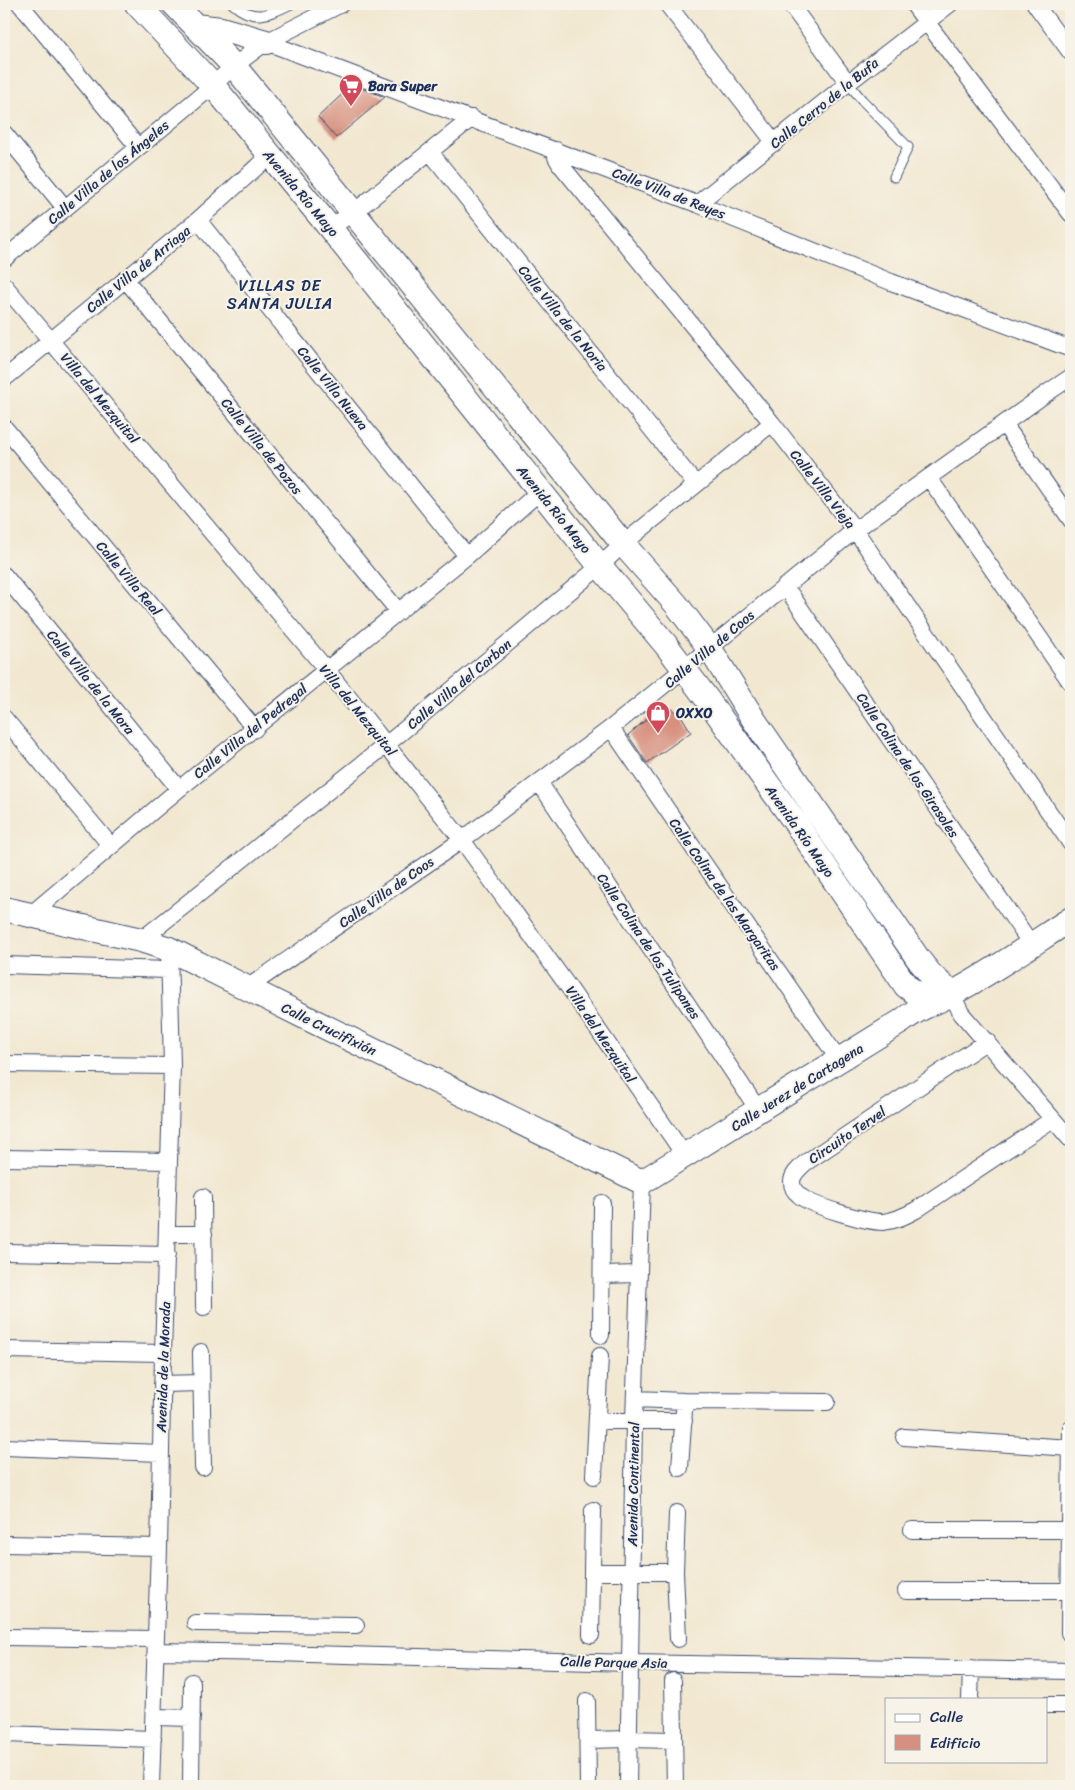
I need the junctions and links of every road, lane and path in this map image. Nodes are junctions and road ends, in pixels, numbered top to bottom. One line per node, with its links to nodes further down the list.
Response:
1 (20, 4): 21 (street)
2 (137, 4): 17 (street, Avenida Río Mayo)
3 (233, 4): 4 (lane)
4 (291, 4)
5 (341, 4): 13 (street, Calle Villa de los Ángeles)
6 (667, 4): 20 (street)
7 (790, 4): 16 (street)
8 (913, 4): 12 (street)
9 (950, 4): 12 (street, Calle Cerro de la Bufa)
10 (1035, 4): 14 (street)
11 (186, 12): 13 (street); 15 (street, Avenida Río Mayo)
12 (926, 22): 16 (street, Calle Cerro de la Bufa); 29 (street)
13 (266, 42): 15 (street, Calle Villa de los Ángeles); 18 (street, Calle Villa de Reyes)
14 (1071, 53)
15 (234, 66): 17 (street, Calle Villa de los Ángeles); 28 (street, Avenida Río Mayo)
16 (848, 83): 20 (street, Calle Cerro de la Bufa); 25 (lane)
17 (212, 86): 21 (street, Calle Villa de los Ángeles); 24 (street, Avenida Río Mayo)
18 (472, 118): 22 (street, Calle Villa de Reyes); 23 (street)
19 (4, 132): 27 (street)
20 (775, 143): 26 (street, Calle Cerro de la Bufa)
21 (138, 147): 27 (street, Calle Villa de los Ángeles)
22 (556, 150): 26 (street, Calle Villa de Reyes); 39 (street, Calle Villa Vieja)
23 (430, 152): 28 (street); 43 (street, Calle Villa de la Noria)
24 (270, 155): 30 (street, Calle Villa de Arriaga); 31 (street, Avenida Río Mayo)
25 (894, 177)
26 (698, 204): 36 (street, Calle Villa de Reyes)
27 (65, 208): 32 (street, Calle Villa de los Ángeles)
28 (354, 212): 31 (street); 47 (street, Avenida Río Mayo)
29 (1071, 214)
30 (198, 220): 33 (street, Calle Villa de Arriaga); 48 (street, Calle Villa Nueva)
31 (330, 228): 44 (street, Avenida Río Mayo)
32 (4, 259)
33 (125, 280): 35 (street, Calle Villa de Arriaga); 52 (street, Calle Villa de Pozos)
34 (4, 285): 35 (street, Villa del Mezquital)
35 (52, 341): 38 (street, Calle Villa de Arriaga); 54 (street, Villa del Mezquital)
36 (1071, 349)
37 (1071, 377): 40 (street, Calle Villa de Coos)
38 (4, 379)
39 (772, 422): 43 (street, Calle Villa del Carbon); 46 (street, Calle Villa Vieja)
40 (1004, 424): 42 (street, Calle Villa de Coos); 45 (street)
41 (4, 427): 59 (street, Calle Villa Real)
42 (929, 478): 46 (street, Calle Villa de Coos); 56 (street)
43 (696, 485): 47 (street, Calle Villa del Carbon)
44 (540, 491): 48 (street, Calle Villa del Pedregal); 49 (street, Avenida Río Mayo)
45 (1071, 520)
46 (855, 530): 51 (street, Calle Villa de Coos); 64 (street, Calle Villa Vieja)
47 (623, 544): 49 (street, Calle Villa del Carbon); 53 (street, Avenida Río Mayo)
48 (467, 556): 52 (street, Calle Villa del Pedregal)
49 (600, 566): 55 (street, Avenida Río Mayo); 60 (street, Calle Villa del Carbon)
50 (4, 575): 62 (street, Calle Villa de la Mora)
51 (785, 586): 53 (street, Calle Villa de Coos); 70 (street, Calle Colina de los Girasoles)
52 (399, 612): 54 (street, Calle Villa del Pedregal)
53 (710, 649): 55 (street, Calle Villa de Coos); 74 (street, Avenida Río Mayo)
54 (326, 669): 59 (street, Calle Villa del Pedregal); 60 (street, Villa del Mezquital)
55 (685, 670): 58 (street, Calle Villa de Coos); 74 (street, Avenida Río Mayo)
56 (1071, 683)
57 (4, 718): 65 (street)
58 (611, 728): 61 (street, Calle Villa de Coos); 76 (street, Calle Colina de las Margaritas)
59 (255, 729): 62 (street, Calle Villa del Pedregal)
60 (386, 745): 63 (street, Villa del Mezquital); 69 (street, Calle Villa del Carbon)
61 (540, 782): 63 (street, Calle Villa de Coos); 79 (street, Calle Colina de los Tulipanes)
62 (179, 789): 65 (street, Calle Villa del Pedregal)
63 (462, 840): 73 (street, Calle Villa de Coos); 82 (street, Villa del Mezquital)
64 (1071, 844)
65 (111, 846): 67 (street, Calle Villa del Pedregal)
66 (4, 909): 67 (street, Calle Crucifixión)
67 (30, 915): 69 (street, Calle Crucifixión)
68 (1071, 919): 70 (street, Calle Jerez de Cartagena)
69 (141, 940): 71 (street, Calle Crucifixión)
70 (1031, 944): 74 (street, Calle Jerez de Cartagena)
71 (169, 960): 72 (street); 73 (street, Calle Crucifixión); 78 (street, Avenida de la Morada)
72 (4, 965)
73 (248, 988): 85 (street, Calle Crucifixión)
74 (950, 1003): 75 (street, Avenida Río Mayo); 76 (street, Calle Jerez de Cartagena)
75 (987, 1041): 80 (street, Avenida Río Mayo); 80 (street, Circuito Tervel)
76 (839, 1060): 79 (street, Calle Jerez de Cartagena)
77 (4, 1064): 78 (street)
78 (172, 1066): 84 (street, Avenida de la Morada)
79 (759, 1111): 82 (street, Calle Jerez de Cartagena)
80 (1052, 1119): 81 (street, Avenida Río Mayo)
81 (1071, 1140)
82 (685, 1156): 85 (street, Calle Jerez de Cartagena)
83 (4, 1158): 84 (street)
84 (169, 1161): 88 (street, Avenida de la Morada)
85 (642, 1182): 92 (street, Avenida Continental)
86 (203, 1197): 89 (street)
87 (602, 1203): 93 (street)
88 (167, 1234): 89 (street); 91 (street, Avenida de la Morada)
89 (204, 1234): 94 (street)
90 (4, 1252): 91 (street)
91 (167, 1255): 98 (street, Avenida de la Morada)
92 (638, 1274): 93 (street); 102 (street, Avenida Continental)
93 (603, 1275): 95 (street)
94 (204, 1307)
95 (601, 1335)
96 (4, 1350): 98 (street)
97 (201, 1352): 100 (street)
98 (163, 1353): 101 (street, Avenida de la Morada)
99 (600, 1356): 106 (street)
100 (201, 1383): 101 (street); 113 (street)
101 (162, 1384): 112 (street, Avenida de la Morada)
102 (636, 1399): 103 (street); 105 (street, Avenida Continental)
103 (684, 1402): 104 (street); 107 (street)
104 (827, 1402)
105 (634, 1420): 106 (street); 107 (street); 122 (street, Avenida Continental)
106 (597, 1421): 115 (street)
107 (684, 1421): 114 (street)
108 (1071, 1428): 111 (street)
109 (904, 1437): 111 (street)
110 (4, 1447): 112 (street)
111 (1071, 1448): 119 (street)
112 (161, 1453): 121 (street, Avenida de la Morada)
113 (203, 1467)
114 (680, 1468)
115 (594, 1476)
116 (593, 1510): 123 (street)
117 (677, 1513): 124 (street)
118 (912, 1530): 119 (street)
119 (1070, 1530): 126 (street)
120 (4, 1544): 121 (street)
121 (159, 1546): 134 (street, Avenida de la Morada)
122 (631, 1571): 123 (street); 124 (street); 136 (street, Avenida Continental)
123 (592, 1572): 131 (street)
124 (675, 1572): 133 (street)
125 (906, 1591): 126 (street)
126 (1070, 1591): 130 (street)
127 (195, 1623): 128 (street)
128 (274, 1625): 129 (street); 135 (street)
129 (356, 1625)
130 (1068, 1634)
131 (591, 1635)
132 (4, 1637): 134 (street, Calle Parque Asia)
133 (678, 1639)
134 (156, 1645): 135 (street, Calle Parque Asia); 145 (street, Avenida de la Morada)
135 (274, 1653): 136 (street, Calle Parque Asia)
136 (630, 1663): 137 (street, Calle Parque Asia); 148 (street, Avenida Continental)
137 (971, 1669): 138 (street, Calle Parque Asia); 141 (street)
138 (1071, 1671)
139 (192, 1682): 146 (street)
140 (673, 1682): 151 (street)
141 (970, 1698)
142 (587, 1702): 150 (street)
143 (1048, 1704): 144 (street)
144 (1068, 1705)
145 (154, 1717): 146 (street); 149 (street, Avenida de la Morada)
146 (192, 1718): 153 (street)
147 (4, 1734): 149 (street)
148 (629, 1738): 150 (street); 151 (street); 155 (street, Avenida Continental)
149 (153, 1739): 152 (street, Avenida de la Morada)
150 (588, 1740): 154 (street)
151 (674, 1740): 156 (street)
152 (151, 1786)
153 (191, 1786)
154 (588, 1786)
155 (628, 1786)
156 (675, 1786)

